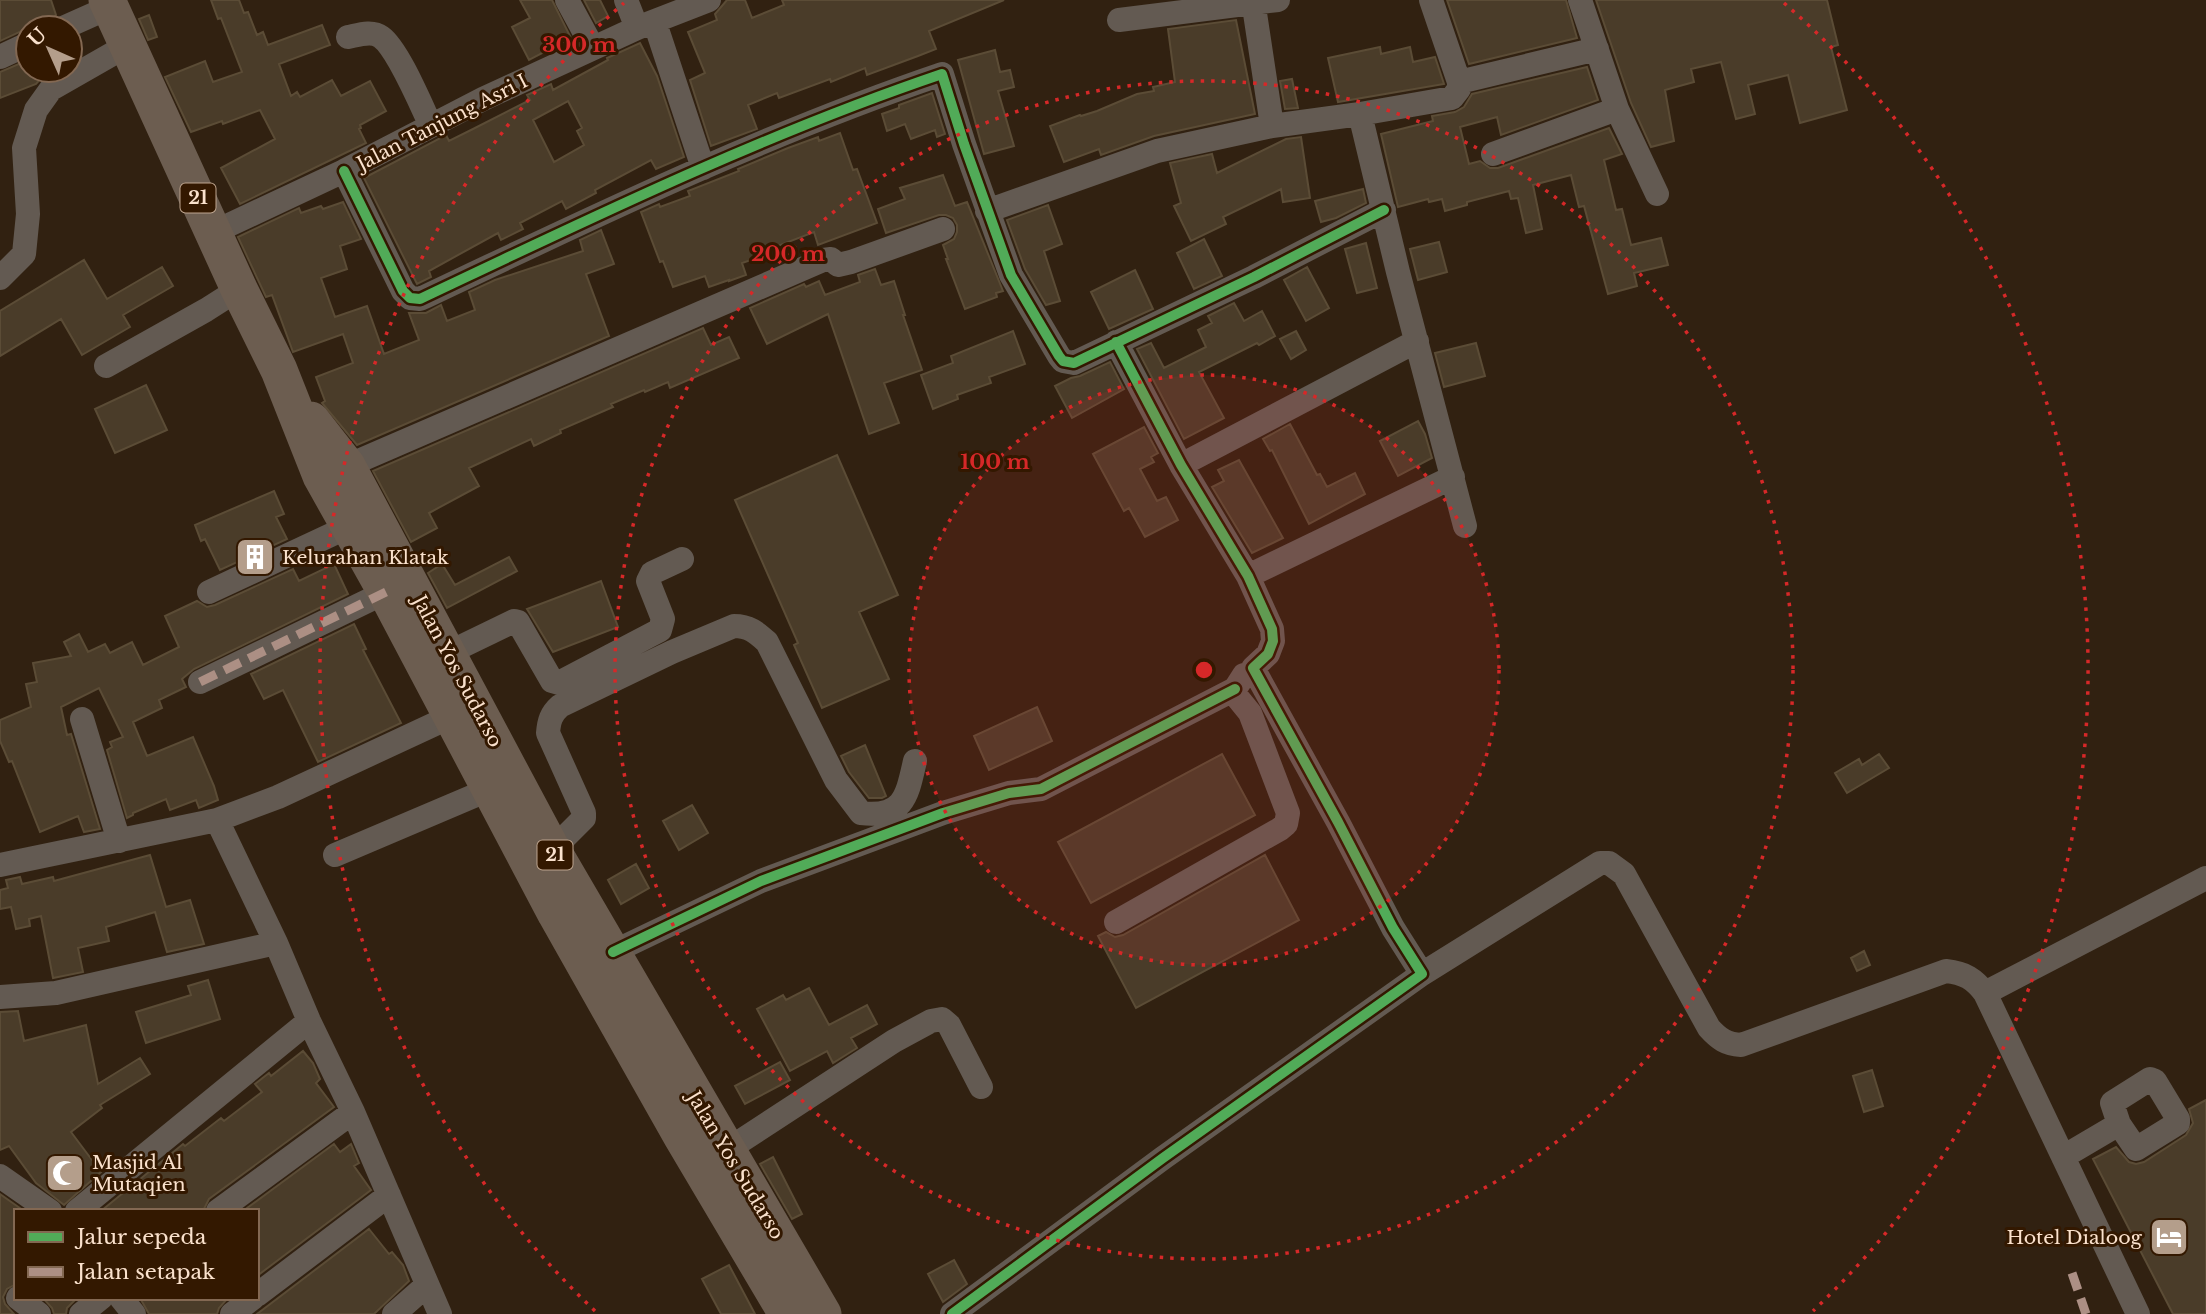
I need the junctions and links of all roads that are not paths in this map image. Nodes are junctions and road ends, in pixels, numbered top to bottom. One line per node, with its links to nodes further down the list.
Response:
1 (567, 0): 14 (street)
2 (626, 0): 11 (street)
3 (709, 0): 11 (street, Jalan Tanjung Asri I)
4 (1278, 0): 7 (street)
5 (1431, 0): 16 (street)
6 (1580, 0): 15 (street)
7 (1253, 2): 10 (street); 20 (street)
8 (109, 3): 9 (street); 13 (highway, 21)
9 (84, 17)
10 (1119, 20)
11 (646, 25): 14 (street, Jalan Tanjung Asri I); 22 (street)
12 (348, 37): 19 (street)
13 (128, 45): 28 (highway, 21); 29 (street)
14 (593, 48): 19 (street, Jalan Tanjung Asri I)
15 (1597, 48): 16 (street); 17 (street)
16 (1458, 82): 18 (street)
17 (1617, 109): 21 (street); 24 (street)
18 (1360, 114): 20 (street); 25 (street)
19 (431, 126): 23 (street, Jalan Tanjung Asri I)
20 (1272, 126): 26 (street)
21 (1493, 154)
22 (703, 168): 23 (street); 26 (street)
23 (344, 171): 28 (street, Jalan Tanjung Asri I)
24 (1657, 194)
25 (1384, 210): 31 (street); 32 (street)
26 (988, 211): 32 (street)
27 (943, 229): 35 (street)
28 (214, 232): 30 (highway, 21)
29 (0, 278)
30 (239, 289): 33 (street); 34 (highway, 21)
31 (1417, 341): 36 (street); 37 (street)
32 (1116, 342): 36 (street)
33 (106, 366)
34 (290, 395): 35 (highway, Jalan Yos Sudarso / 21); 38 (highway, Jalan Yos Sudarso / 21)
35 (347, 466): 44 (highway, Jalan Yos Sudarso / 21)
36 (1181, 466): 41 (street)
37 (1452, 477): 39 (street); 41 (street)
38 (350, 526): 42 (street); 43 (highway, Jalan Yos Sudarso / 21)
39 (1465, 526)
40 (682, 559): 44 (street)
41 (1248, 576): 45 (street)
42 (209, 592)
43 (386, 592): 46 (street); 48 (highway, Jalan Yos Sudarso / 21)
44 (448, 653): 48 (highway, Jalan Yos Sudarso / 21)
45 (1253, 668): 47 (street); 61 (street)
46 (200, 682)
47 (1235, 689): 58 (street); 60 (street)
48 (463, 710): 51 (highway, Jalan Yos Sudarso / 21); 52 (street); 54 (highway, Jalan Yos Sudarso / 21)
49 (82, 719): 53 (street)
50 (915, 761): 54 (street)
51 (488, 790): 55 (street); 68 (highway, Jalan Yos Sudarso / 21)
52 (217, 820): 53 (street); 59 (street)
53 (118, 841): 56 (street)
54 (551, 846): 60 (highway, Jalan Yos Sudarso / 21)
55 (335, 855)
56 (0, 865)
57 (2206, 878): 62 (street)
58 (1116, 922)
59 (276, 943): 63 (street); 64 (street)
60 (613, 952): 68 (highway, Jalan Yos Sudarso / 21)
61 (1422, 974): 62 (street); 92 (street)
62 (1986, 993): 70 (street)
63 (0, 998)
64 (309, 1021): 66 (street); 74 (street)
65 (981, 1087): 69 (street)
66 (353, 1112): 72 (street); 75 (street)
67 (2119, 1124): 70 (street)
68 (695, 1128): 69 (highway, Jalan Yos Sudarso / 21); 90 (highway, Jalan Yos Sudarso / 21)
69 (727, 1150): 91 (highway, Jalan Yos Sudarso / 21)
70 (2063, 1157): 93 (street)
71 (0, 1176): 73 (street)
72 (389, 1195): 77 (street); 78 (street)
73 (47, 1209)
74 (79, 1209)
75 (221, 1209)
76 (0, 1285): 79 (street)
77 (427, 1285): 88 (street); 89 (street)
78 (259, 1294)
79 (14, 1296)
80 (20, 1300): 84 (street)
81 (98, 1300): 85 (street)
82 (123, 1300): 86 (street)
83 (251, 1300): 87 (street)
84 (39, 1314)
85 (81, 1314)
86 (134, 1314)
87 (232, 1314)
88 (394, 1314)
89 (440, 1314)
90 (787, 1314)
91 (823, 1314)
92 (952, 1314)
93 (2138, 1314)

